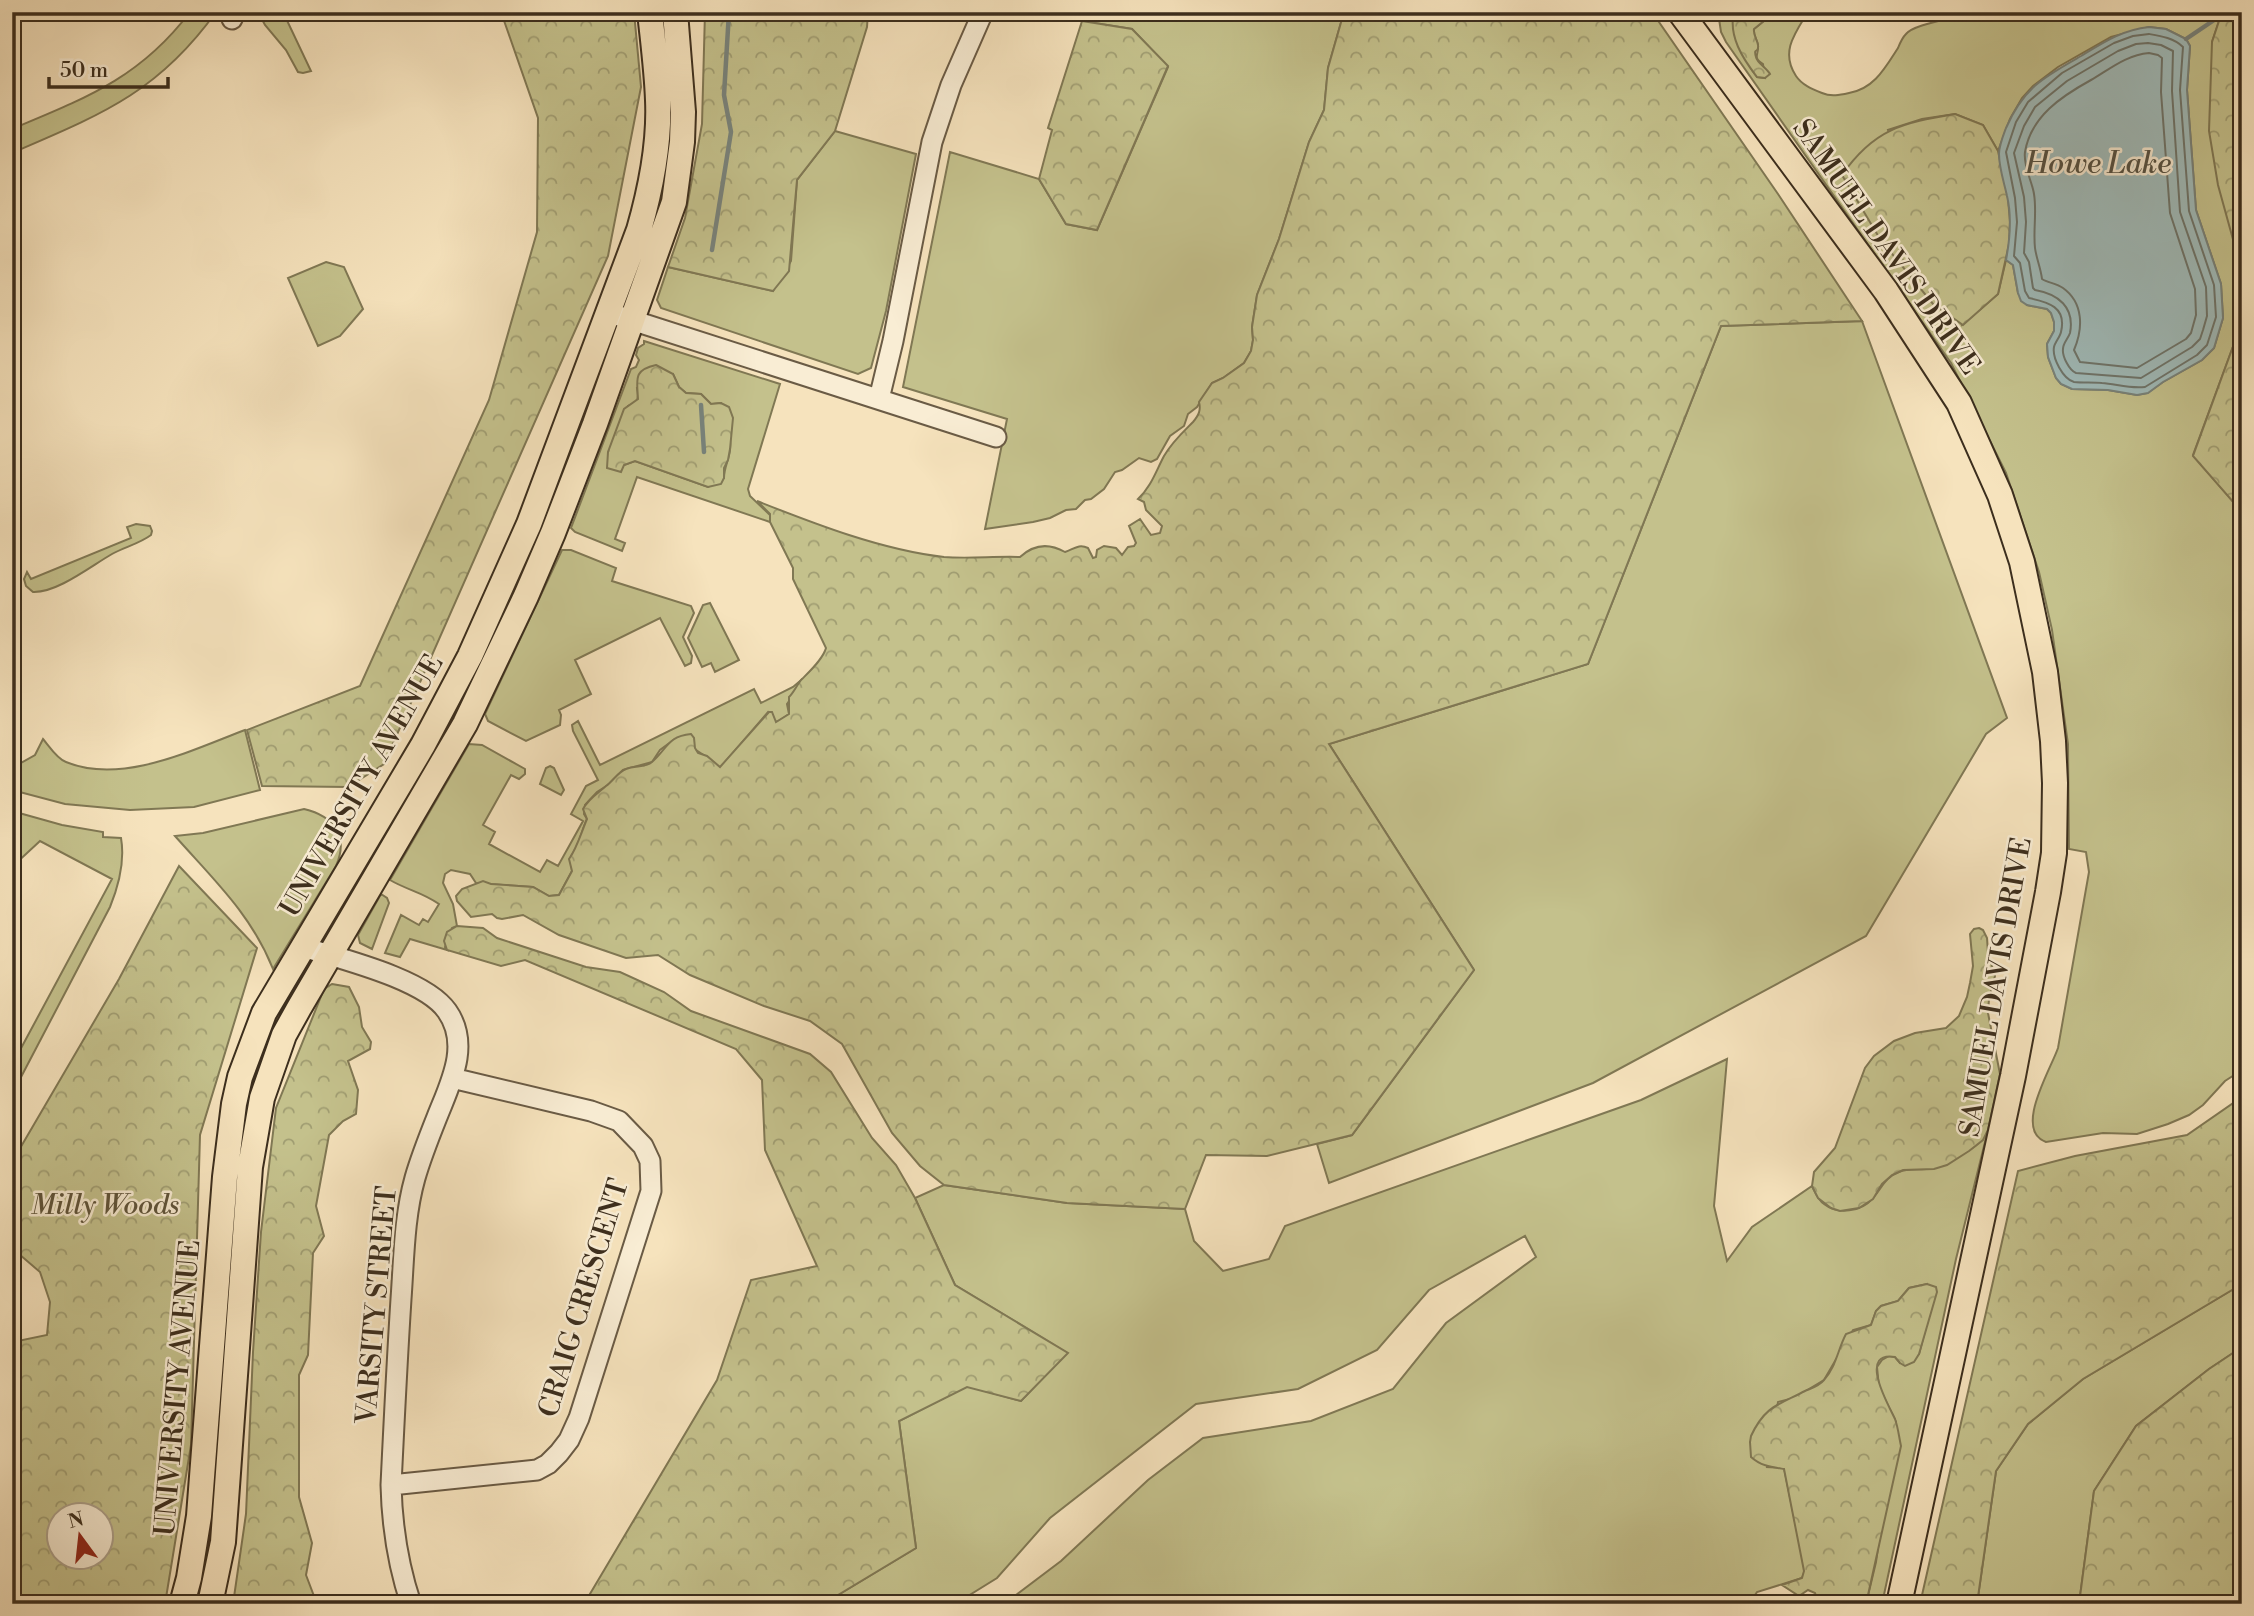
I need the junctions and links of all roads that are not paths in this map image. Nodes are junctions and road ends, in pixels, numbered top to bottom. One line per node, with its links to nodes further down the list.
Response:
1 (650, 12): 5 (main road, UNIVERSITY AVENUE)
2 (675, 12): 6 (main road, UNIVERSITY AVENUE)
3 (983, 12): 7 (street)
4 (1680, 12): 16 (main road, SAMUEL DAVIS DRIVE)
5 (608, 312): 6 (street); 9 (main road, UNIVERSITY AVENUE)
6 (633, 320): 7 (street); 10 (main road, UNIVERSITY AVENUE)
7 (879, 399): 8 (street)
8 (996, 437)
9 (303, 947): 10 (street, VARSITY STREET); 13 (main road, UNIVERSITY AVENUE)
10 (330, 956): 11 (street, VARSITY STREET); 14 (main road, UNIVERSITY AVENUE)
11 (452, 1078): 12 (street, VARSITY STREET); 12 (street, CRAIG CRESCENT)
12 (391, 1485): 15 (street, VARSITY STREET)
13 (182, 1604)
14 (210, 1604)
15 (411, 1604)
16 (1899, 1604)

